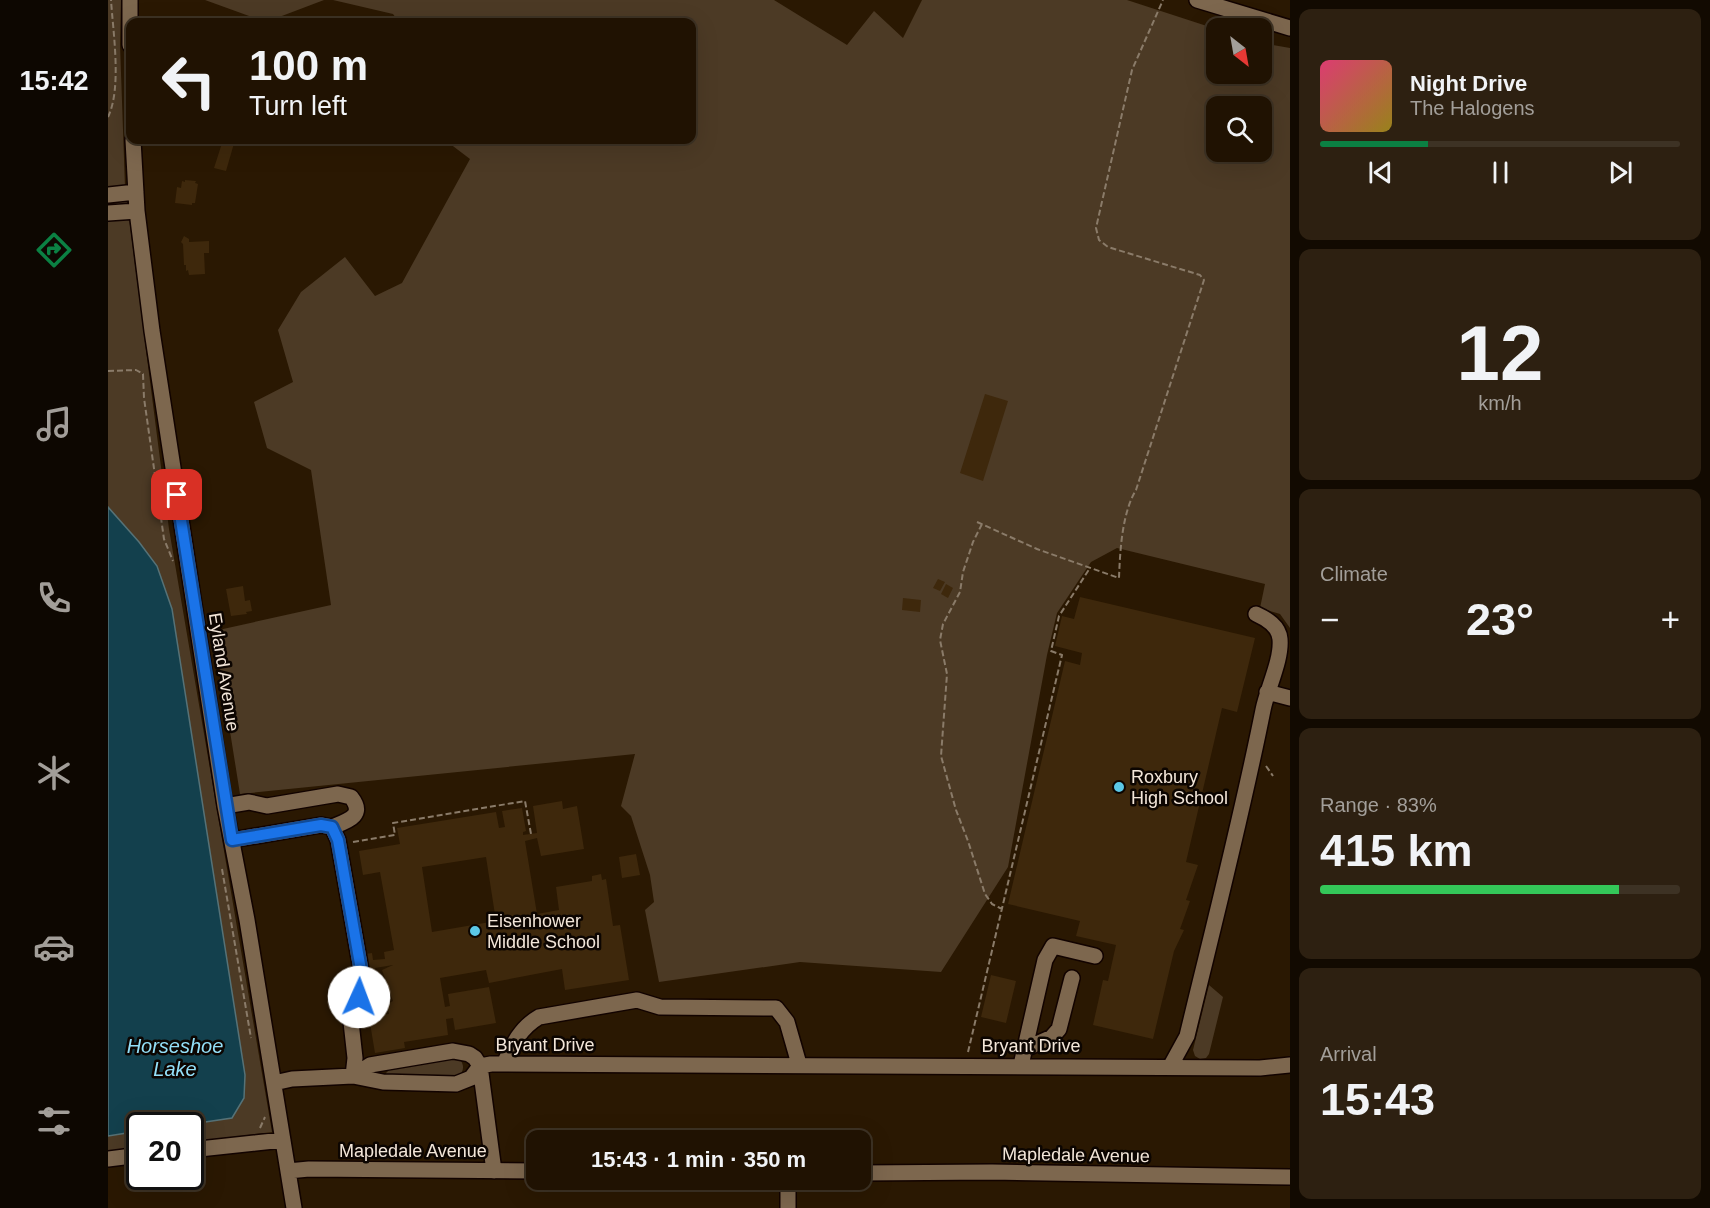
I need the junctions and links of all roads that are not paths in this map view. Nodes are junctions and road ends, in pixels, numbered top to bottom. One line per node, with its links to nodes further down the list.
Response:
1 (130, 0): 3 (street)
2 (1197, 0): 4 (street)
3 (130, 18)
4 (1290, 28)
5 (133, 144): 6 (street, Eyland Avenue)
6 (136, 192): 7 (street); 8 (street, Eyland Avenue)
7 (108, 195)
8 (137, 211): 9 (street); 13 (street, Eyland Avenue)
9 (108, 213)
10 (1256, 614): 11 (street)
11 (1267, 692): 12 (street); 24 (street)
12 (1290, 698)
13 (225, 806): 14 (street); 15 (street, Eyland Avenue)
14 (332, 827): 15 (street); 25 (street)
15 (232, 840): 26 (street, Eyland Avenue)
16 (1095, 956): 18 (street)
17 (1072, 978): 18 (street)
18 (1025, 1048): 21 (street)
19 (504, 1064): 20 (street, Bryant Drive); 20 (street); 23 (street, Bryant Drive)
20 (799, 1064): 21 (street, Bryant Drive)
21 (1021, 1065): 24 (street, Bryant Drive)
22 (1290, 1065): 24 (street, Bryant Drive)
23 (480, 1066): 25 (street, Bryant Drive); 25 (street, Bryant Drive); 32 (street)
24 (1170, 1067)
25 (353, 1076): 26 (street, Bryant Drive)
26 (274, 1083): 27 (street, Eyland Avenue)
27 (283, 1140): 28 (street); 31 (street, Eyland Avenue)
28 (204, 1148)
29 (126, 1157): 30 (street)
30 (108, 1159)
31 (288, 1171): 32 (street, Mapledale Avenue); 37 (street, Eyland Avenue)
32 (494, 1171): 33 (street, Mapledale Avenue)
33 (526, 1171)
34 (871, 1173): 35 (street, Mapledale Avenue)
35 (1290, 1177)
36 (788, 1190): 38 (street)
37 (294, 1208)
38 (788, 1208)

